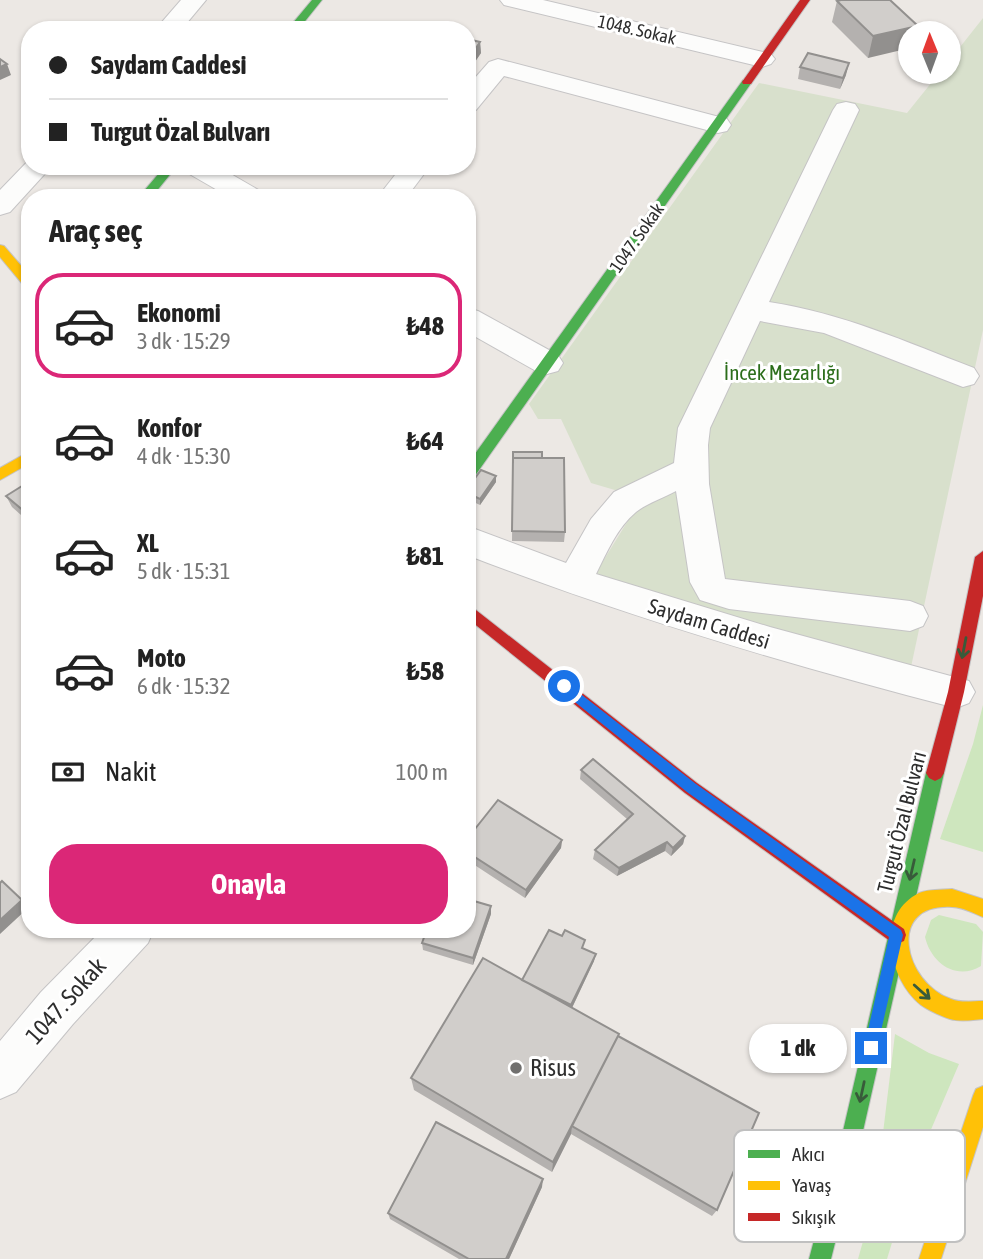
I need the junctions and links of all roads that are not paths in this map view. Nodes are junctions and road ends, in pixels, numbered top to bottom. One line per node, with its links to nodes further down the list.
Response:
1 (194, 0): 5 (street)
2 (317, 0): 6 (street)
3 (512, 0): 7 (street, 1048. Sokak)
4 (805, 0): 7 (street, 1047. Sokak)
5 (175, 21)
6 (300, 21)
7 (762, 59): 10 (street, 1047. Sokak)
8 (476, 93): 10 (street)
9 (846, 110): 21 (street)
10 (718, 125): 23 (street, 1047. Sokak)
11 (29, 175): 18 (street)
12 (163, 175): 15 (street)
13 (211, 175): 16 (street)
14 (410, 175): 17 (street)
15 (151, 189)
16 (236, 189)
17 (398, 189)
18 (0, 206)
19 (0, 249): 20 (street)
20 (21, 274)
21 (752, 310): 24 (street); 27 (street)
22 (476, 323): 23 (street)
23 (547, 363): 26 (street, 1047. Sokak)
24 (963, 376)
25 (21, 462): 28 (street)
26 (476, 463)
27 (692, 469): 31 (street); 33 (street)
28 (0, 475)
29 (476, 543): 31 (street, Saydam Caddesi)
30 (983, 558): 34 (street, Turgut Özal Bulvarı, one-way to 34)
31 (575, 580): 34 (street, Saydam Caddesi)
32 (476, 615): 36 (street)
33 (910, 616)
34 (956, 692): 36 (street, Turgut Özal Bulvarı, one-way to 36)
35 (983, 908): 36 (street)
36 (897, 935): 38 (street, one-way to 38); 41 (street, Turgut Özal Bulvarı, one-way to 41)
37 (124, 938): 39 (street, 1047. Sokak)
38 (983, 1010)
39 (0, 1076)
40 (983, 1096): 42 (street)
41 (853, 1130)
42 (965, 1151)
43 (824, 1242): 45 (street, Turgut Özal Bulvarı, one-way to 45)
44 (936, 1242): 46 (street)
45 (820, 1259)
46 (930, 1259)

